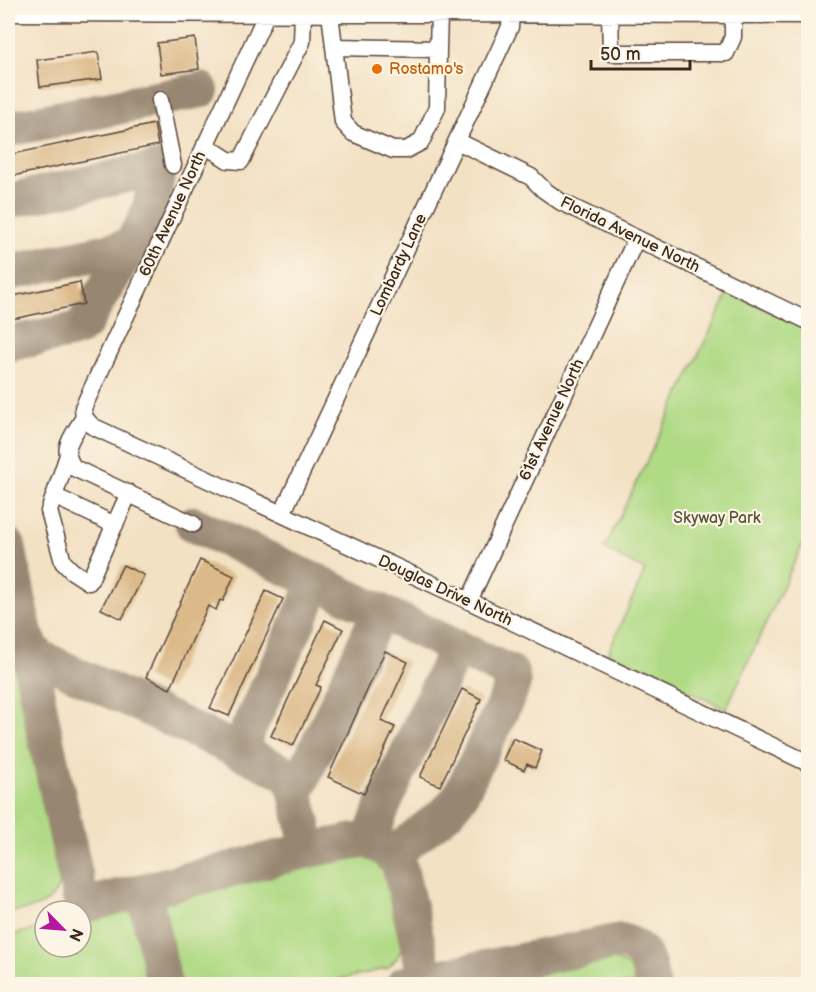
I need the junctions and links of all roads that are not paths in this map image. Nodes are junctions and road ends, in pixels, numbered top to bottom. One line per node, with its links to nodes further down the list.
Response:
1 (8, 13): 2 (street)
2 (267, 13): 3 (street); 14 (street, 60th Avenue North)
3 (303, 13): 4 (street); 14 (street)
4 (330, 13): 5 (street); 10 (street)
5 (439, 14): 6 (street); 11 (street)
6 (511, 14): 7 (street); 13 (street, Lombardy Lane)
7 (610, 14): 8 (street); 8 (street)
8 (733, 15): 9 (street)
9 (808, 15)
10 (334, 46): 11 (street); 11 (street)
11 (438, 49)
12 (160, 100): 15 (street)
13 (457, 141): 16 (street, Florida Avenue North); 22 (street, Lombardy Lane)
14 (205, 145): 15 (street, 60th Avenue North)
15 (192, 173): 18 (street, 60th Avenue North)
16 (636, 239): 17 (street, Florida Avenue North); 25 (street, 61st Avenue North)
17 (808, 321)
18 (84, 417): 19 (street, 60th Avenue North); 22 (street, Douglas Drive North)
19 (67, 458): 20 (street); 21 (street, 60th Avenue North)
20 (129, 493): 23 (street); 24 (street)
21 (54, 496): 24 (street); 24 (street, 60th Avenue North)
22 (282, 514): 25 (street, Douglas Drive North)
23 (193, 524)
24 (115, 525)
25 (469, 601): 26 (street, Douglas Drive North)
26 (808, 763)

